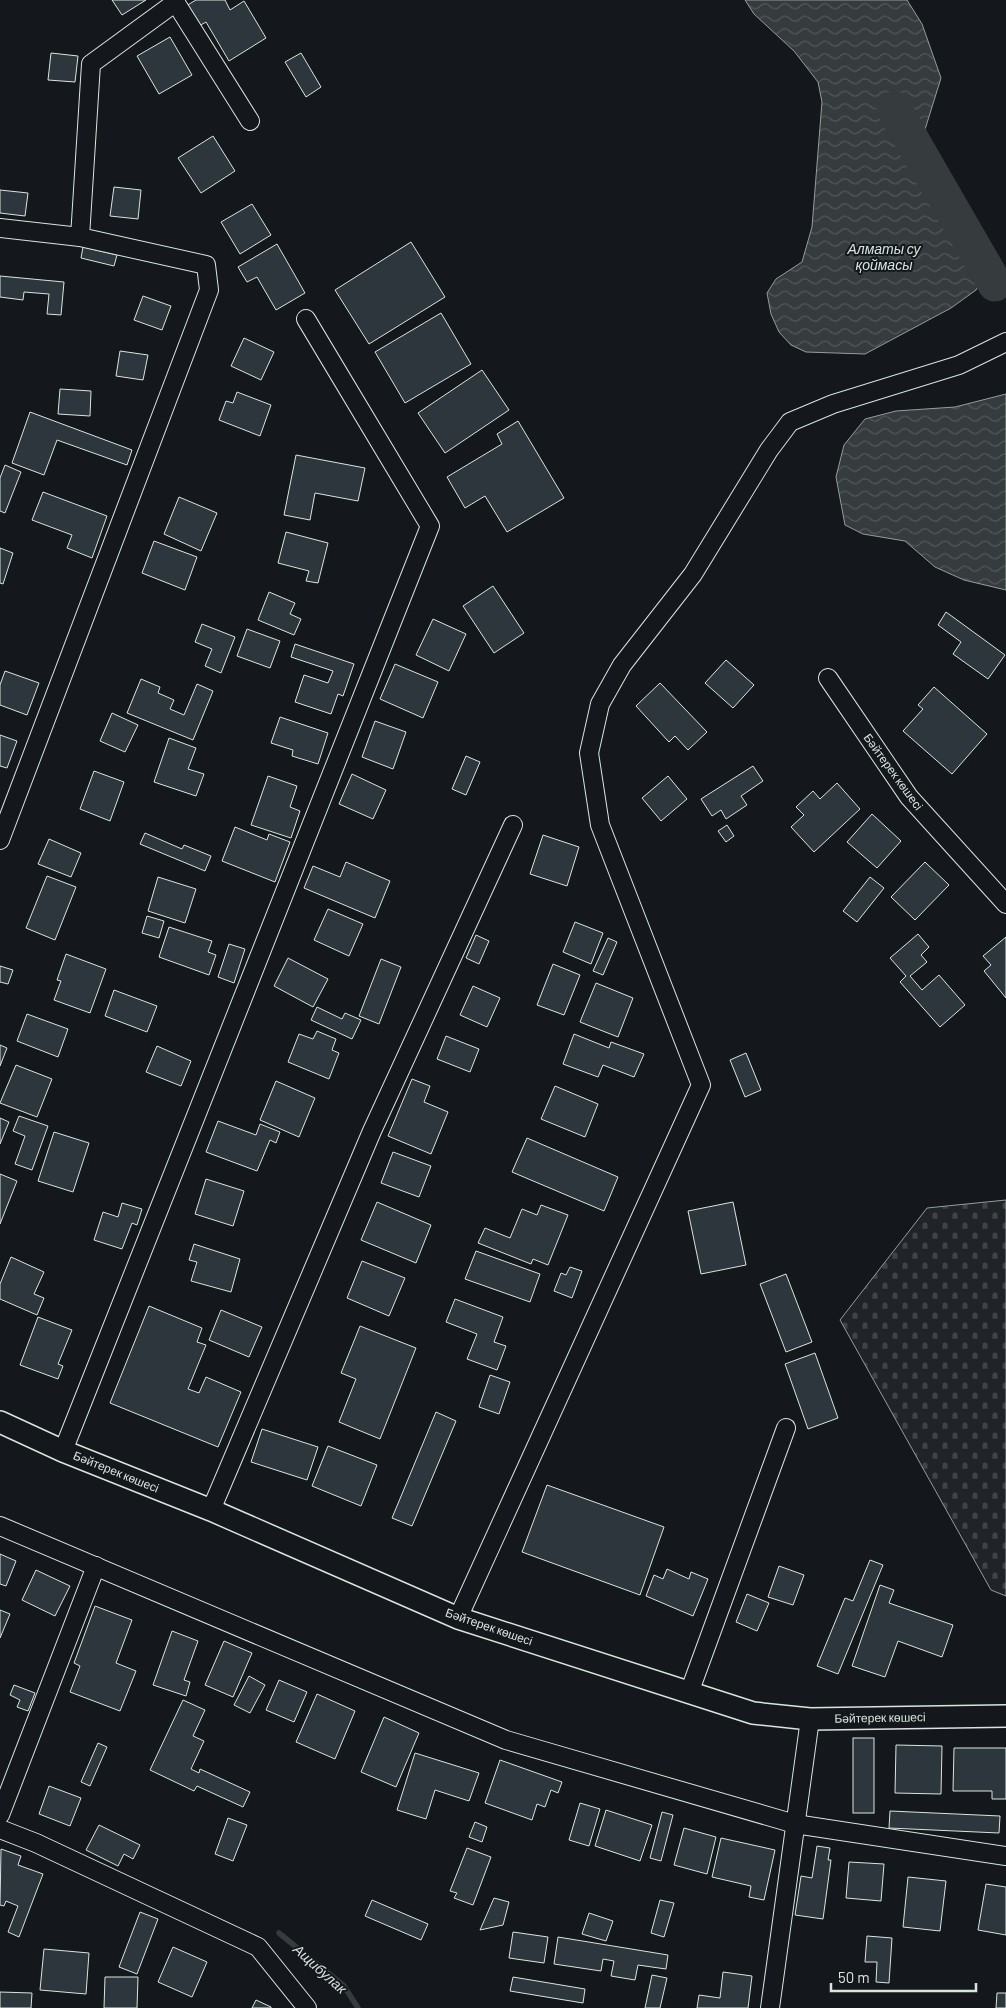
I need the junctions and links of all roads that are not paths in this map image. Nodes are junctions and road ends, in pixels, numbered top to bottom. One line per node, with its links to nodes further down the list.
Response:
1 (175, 1): 2 (street); 4 (street)
2 (250, 122)
3 (0, 228): 4 (street)
4 (80, 237): 9 (street)
5 (306, 319): 13 (street)
6 (1006, 342): 17 (street)
7 (828, 678): 10 (street, Бәйтерек көшесі)
8 (513, 824): 14 (street)
9 (0, 840)
10 (1006, 904)
11 (0, 1422): 13 (street, Бәйтерек көшесі)
12 (786, 1428): 18 (street)
13 (63, 1451): 14 (street, Бәйтерек көшесі)
14 (211, 1510): 17 (street, Бәйтерек көшесі)
15 (0, 1526): 16 (street)
16 (96, 1566): 21 (street); 22 (street)
17 (458, 1618): 18 (street, Бәйтерек көшесі)
18 (690, 1693): 20 (street, Бәйтерек көшесі)
19 (1006, 1716): 20 (street, Бәйтерек көшесі)
20 (810, 1719): 22 (street)
21 (0, 1814)
22 (796, 1824): 24 (street); 26 (street)
23 (0, 1829): 25 (street)
24 (1006, 1856)
25 (306, 2008)
26 (770, 2008)

